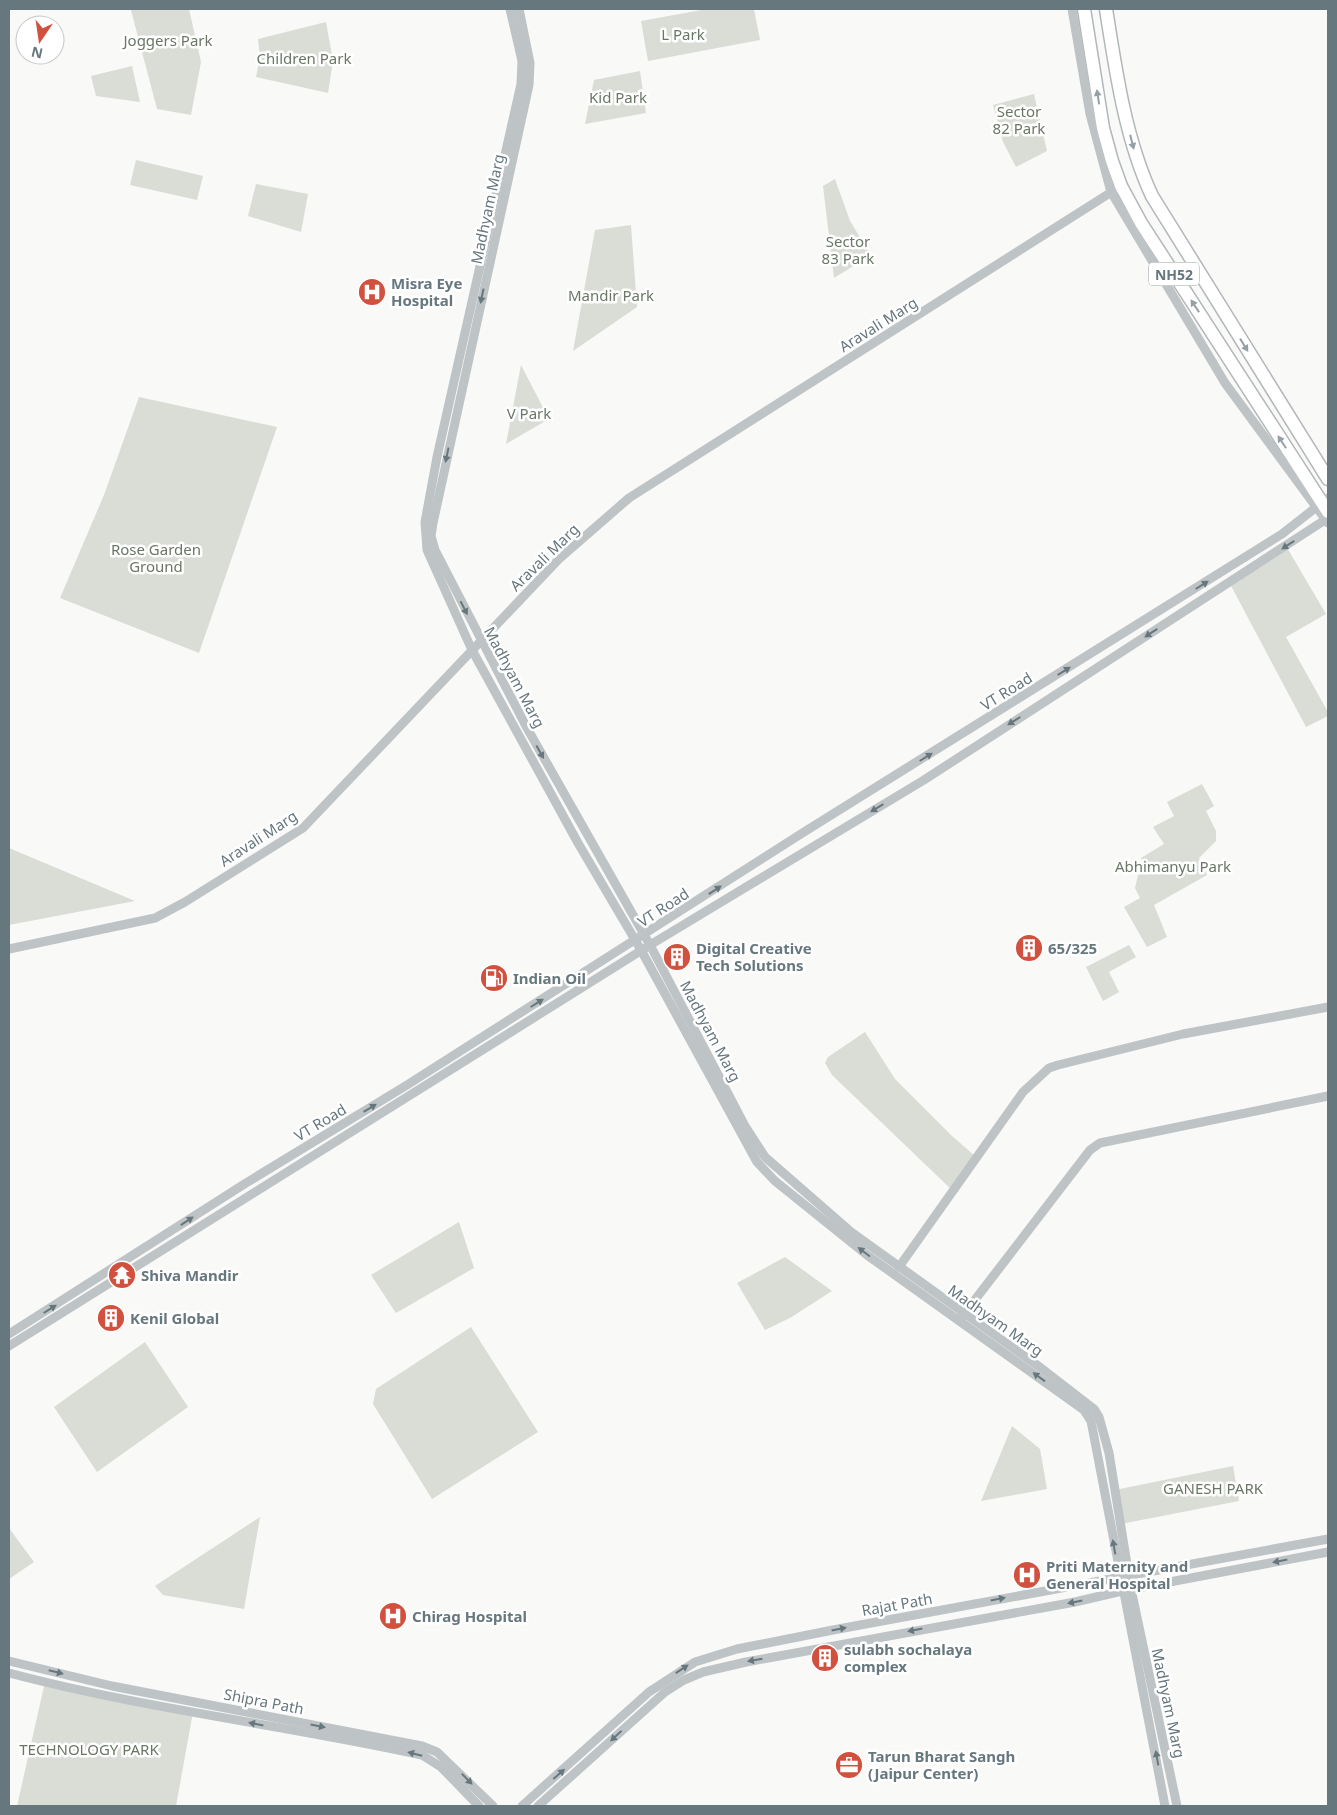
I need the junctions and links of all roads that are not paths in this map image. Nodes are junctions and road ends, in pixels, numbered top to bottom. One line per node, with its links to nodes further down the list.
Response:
1 (510, 9): 10 (street, Madhyam Marg)
2 (519, 9): 9 (street, Madhyam Marg, one-way to 9)
3 (1072, 9): 6 (street)
4 (1084, 9): 6 (highway, NH52, one-way to 4)
5 (1106, 9): 7 (highway, NH52, one-way to 7)
6 (1116, 189): 8 (highway, NH52); 9 (street, Aravali Marg)
7 (1328, 479)
8 (1325, 512): 11 (street, VT Road, one-way to 8); 13 (street, VT Road, one-way to 13)
9 (481, 642): 10 (street, Aravali Marg); 11 (street, Madhyam Marg, one-way to 11)
10 (472, 650): 12 (street, Madhyam Marg); 14 (street, Aravali Marg)
11 (644, 935): 12 (street, VT Road); 13 (street, Madhyam Marg)
12 (636, 940): 13 (street, Madhyam Marg); 16 (street, VT Road, one-way to 12)
13 (645, 947): 17 (street, VT Road); 19 (street, Madhyam Marg); 20 (street, Madhyam Marg, one-way to 13)
14 (9, 949)
15 (1328, 1007): 19 (street)
16 (514, 1017): 17 (street); 21 (street, VT Road, one-way to 16)
17 (519, 1026): 22 (street, VT Road)
18 (1328, 1096): 20 (street)
19 (899, 1267): 20 (street, Madhyam Marg)
20 (962, 1317): 25 (street, Madhyam Marg); 26 (street, Madhyam Marg, one-way to 20)
21 (9, 1334)
22 (9, 1346)
23 (1328, 1539): 25 (street, Rajat Path)
24 (1328, 1552): 27 (street, Rajat Path, one-way to 27)
25 (1129, 1575): 26 (street, Rajat Path); 27 (street, Madhyam Marg)
26 (1119, 1576): 27 (street, Madhyam Marg); 32 (street, Rajat Path, one-way to 26)
27 (1127, 1590): 33 (street, Rajat Path, one-way to 33); 34 (street, Madhyam Marg, one-way to 27); 35 (street, Madhyam Marg)
28 (9, 1661): 31 (street, Shipra Path, one-way to 31)
29 (9, 1673): 30 (street, Shipra Path, one-way to 29)
30 (479, 1806)
31 (493, 1806)
32 (522, 1806)
33 (538, 1806)
34 (1165, 1806)
35 (1177, 1806)

